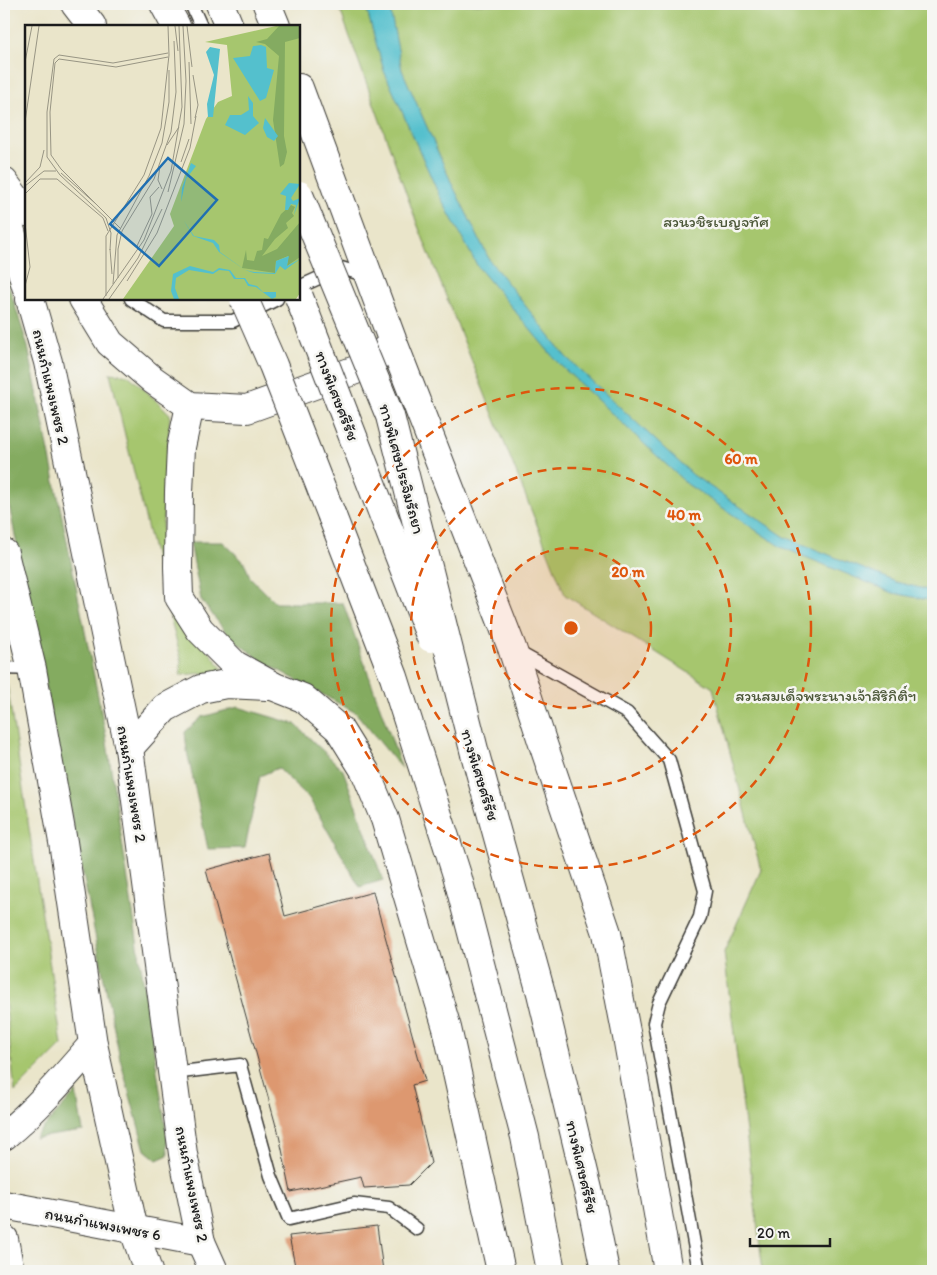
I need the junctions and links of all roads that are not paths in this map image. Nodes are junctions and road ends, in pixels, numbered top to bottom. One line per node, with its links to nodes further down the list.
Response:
1 (75, 4): 7 (main road)
2 (97, 4): 8 (main road)
3 (164, 4): 9 (main road)
4 (191, 4): 10 (lane)
5 (220, 4): 11 (main road)
6 (268, 4): 12 (main road)
7 (91, 25)
8 (109, 25)
9 (175, 25)
10 (200, 25)
11 (230, 25)
12 (276, 25)
13 (300, 91): 18 (main road)
14 (4, 182): 17 (main road)
15 (300, 197): 35 (main road, ทางพิเศษประจิมรัถยา, bridge)
16 (4, 206): 19 (main road)
17 (25, 211)
18 (369, 276): 20 (lane); 27 (main road)
19 (25, 282)
20 (300, 288)
21 (300, 291): 35 (main road, ทางพิเศษศรีรัช, bridge)
22 (30, 300): 34 (main road, ถนนกำแพงเพชร 2)
23 (84, 300): 28 (main road)
24 (132, 300): 26 (lane)
25 (244, 300): 48 (main road, bridge)
26 (274, 300)
27 (393, 342): 28 (main road); 30 (main road)
28 (190, 406): 33 (main road)
29 (4, 553): 32 (main road)
30 (512, 648): 50 (main road); 51 (lane)
31 (4, 668): 32 (lane)
32 (32, 669): 36 (main road)
33 (275, 687): 34 (main road); 47 (main road)
34 (129, 748): 37 (main road, ถนนกำแพงเพชร 2)
35 (475, 754): 49 (main road, ทางพิเศษศรีรัช)
36 (93, 1044): 38 (main road); 41 (main road)
37 (173, 1073): 40 (lane); 43 (main road, ถนนกำแพงเพชร 2)
38 (4, 1136)
39 (4, 1205): 41 (main road, ถนนกำแพงเพชร 6)
40 (417, 1229)
41 (134, 1230): 43 (main road, ถนนกำแพงเพชร 6); 45 (main road)
42 (4, 1238): 44 (main road)
43 (202, 1242): 46 (main road, ถนนกำแพงเพชร 2)
44 (10, 1271)
45 (148, 1271)
46 (214, 1271)
47 (501, 1271)
48 (550, 1271)
49 (604, 1271)
50 (668, 1271)
51 (699, 1271)

